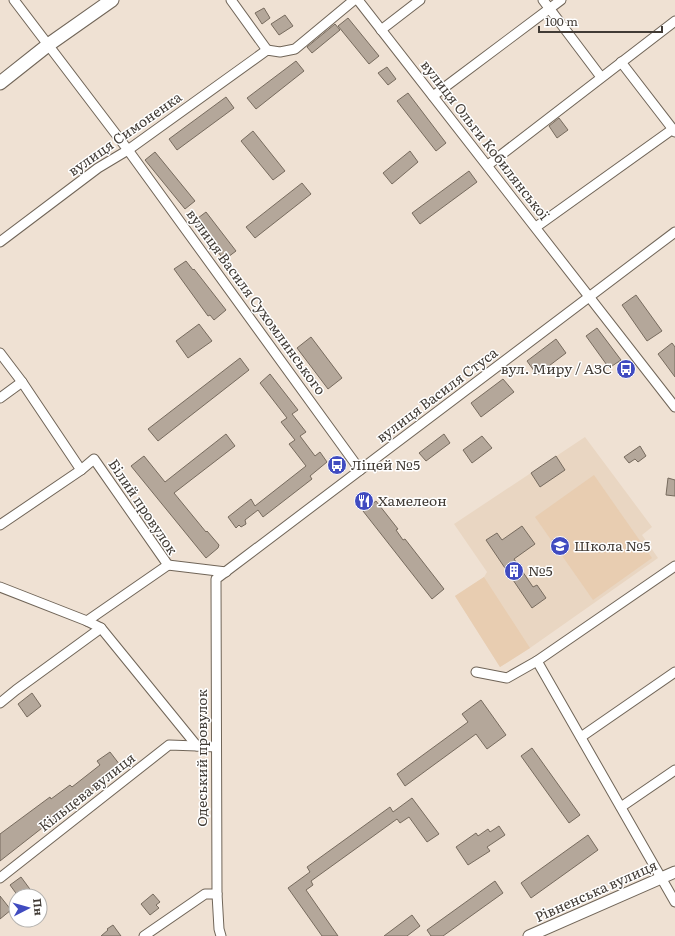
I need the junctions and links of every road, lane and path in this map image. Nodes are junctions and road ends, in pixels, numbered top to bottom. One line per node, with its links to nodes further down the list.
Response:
1 (14, 0): 12 (street, вулиця Василя Сухомлинського)
2 (112, 0): 12 (main road)
3 (231, 0): 13 (street)
4 (354, 0): 13 (street)
5 (358, 0): 11 (street, вулиця Ольги Кобилянської)
6 (420, 0): 11 (street)
7 (543, 0): 9 (street)
8 (561, 0): 9 (street)
9 (549, 9): 15 (street); 17 (street)
10 (674, 23): 14 (street)
11 (381, 30): 17 (street, вулиця Ольги Кобилянської)
12 (48, 45): 16 (main road); 19 (street, вулиця Василя Сухомлинського)
13 (267, 50): 19 (street, вулиця Симоненка)
14 (621, 62): 15 (street); 18 (street)
15 (602, 77): 20 (street)
16 (0, 83)
17 (433, 96): 20 (street, вулиця Ольги Кобилянської)
18 (674, 131): 21 (street)
19 (128, 150): 23 (street, вулиця Симоненка); 30 (street, вулиця Василя Сухомлинського)
20 (488, 165): 21 (street, вулиця Ольги Кобилянської)
21 (536, 227): 24 (street, вулиця Ольги Кобилянської)
22 (675, 232): 24 (street, вулиця Василя Стуса)
23 (0, 242)
24 (590, 297): 28 (street, вулиця Ольги Кобилянської); 30 (street, вулиця Василя Стуса)
25 (0, 353): 26 (street)
26 (22, 382): 27 (street); 29 (street)
27 (0, 398)
28 (675, 407)
29 (81, 470): 31 (street, Білий провулок); 32 (street, Білий провулок)
30 (360, 470): 34 (street, вулиця Василя Стуса)
31 (0, 525)
32 (168, 565): 34 (street); 37 (street, Білий провулок)
33 (675, 566): 39 (street)
34 (226, 572): 35 (street, вулиця Василя Стуса)
35 (216, 579): 45 (street, Одеський провулок)
36 (0, 587): 37 (street)
37 (87, 621): 38 (street)
38 (101, 628): 42 (street); 44 (street)
39 (537, 661): 40 (street); 43 (street)
40 (476, 672)
41 (675, 672): 43 (street)
42 (0, 702)
43 (581, 737): 47 (street)
44 (197, 746): 45 (street, Кільцева вулиця); 49 (street, Кільцева вулиця)
45 (216, 747): 51 (street, Одеський провулок)
46 (675, 770): 47 (street)
47 (621, 807): 50 (street)
48 (675, 872): 50 (street, Рівненська вулиця)
49 (0, 878)
50 (661, 879): 52 (street); 55 (street, Рівненська вулиця)
51 (216, 894): 53 (street); 54 (street, Одеський провулок)
52 (675, 902)
53 (144, 936)
54 (221, 936)
55 (529, 936)

